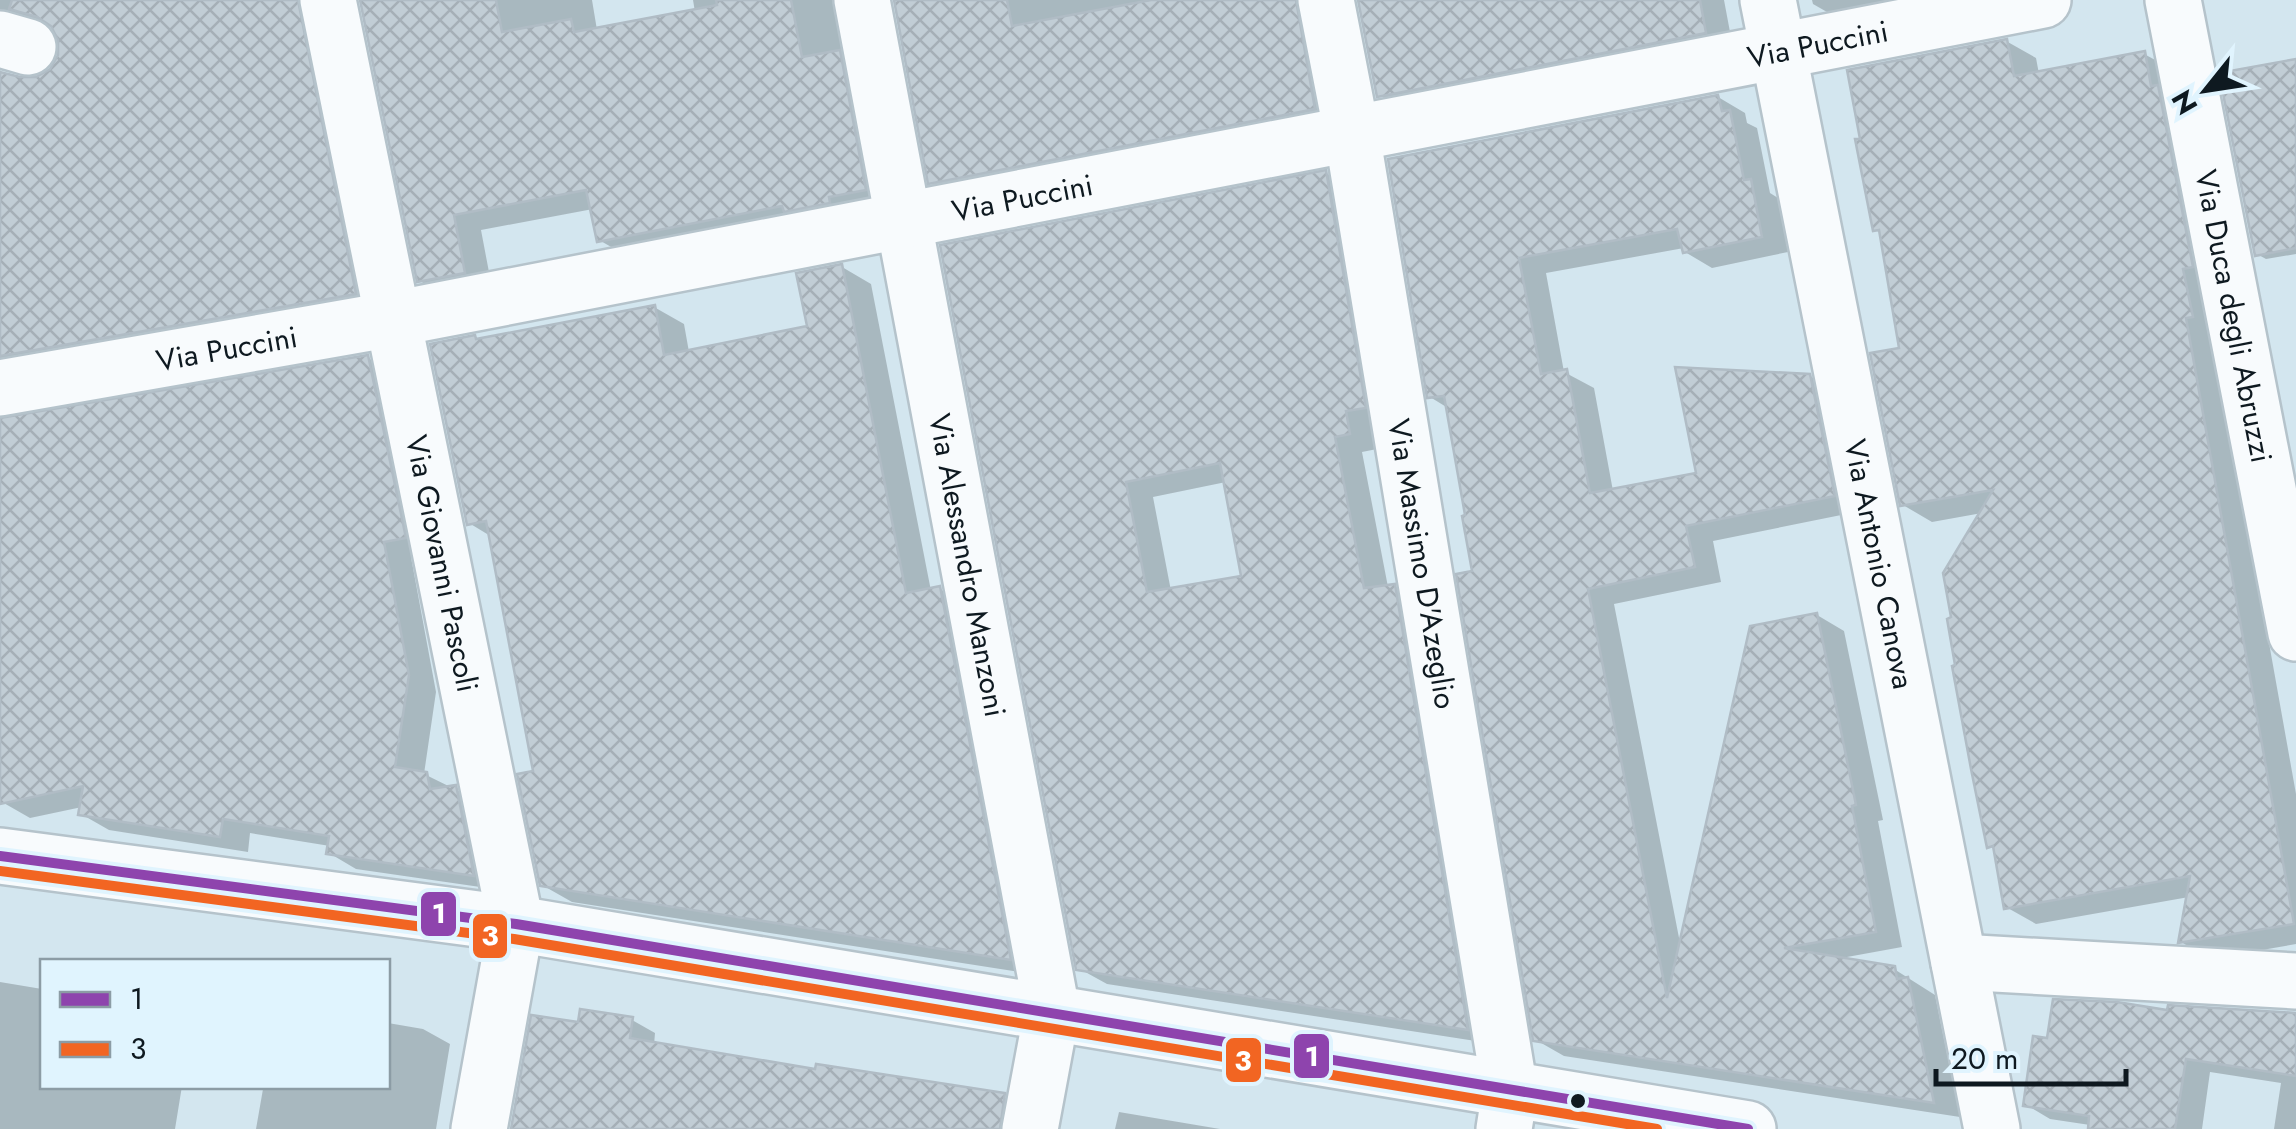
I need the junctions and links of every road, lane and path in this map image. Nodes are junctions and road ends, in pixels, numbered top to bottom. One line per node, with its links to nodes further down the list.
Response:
1 (328, 0): 9 (street, Via Giovanni Pascoli)
2 (862, 0): 8 (street, Via Alessandro Manzoni)
3 (1326, 0): 7 (street, Via Massimo D'Azeglio)
4 (2043, 0): 6 (street, Via Puccini)
5 (2173, 0): 11 (street, Via Duca degli Abruzzi)
6 (1774, 26): 7 (street, Via Puccini); 14 (street, Via Antonio Canova)
7 (1352, 134): 8 (street, Via Puccini); 17 (street, Via Massimo D'Azeglio)
8 (905, 221): 9 (street, Via Puccini); 16 (street, Via Alessandro Manzoni)
9 (393, 319): 10 (street, Via Puccini); 13 (street, Via Giovanni Pascoli)
10 (0, 388)
11 (2296, 633)
12 (0, 856): 13 (street)
13 (516, 924): 16 (street); 18 (street, Via Giovanni Pascoli)
14 (1959, 962): 15 (street); 21 (street, Via Antonio Canova)
15 (2296, 981)
16 (1052, 1011): 17 (street); 19 (street, Via Alessandro Manzoni)
17 (1507, 1110): 20 (street)
18 (479, 1129)
19 (1030, 1129)
20 (1748, 1129)
21 (1992, 1129)

